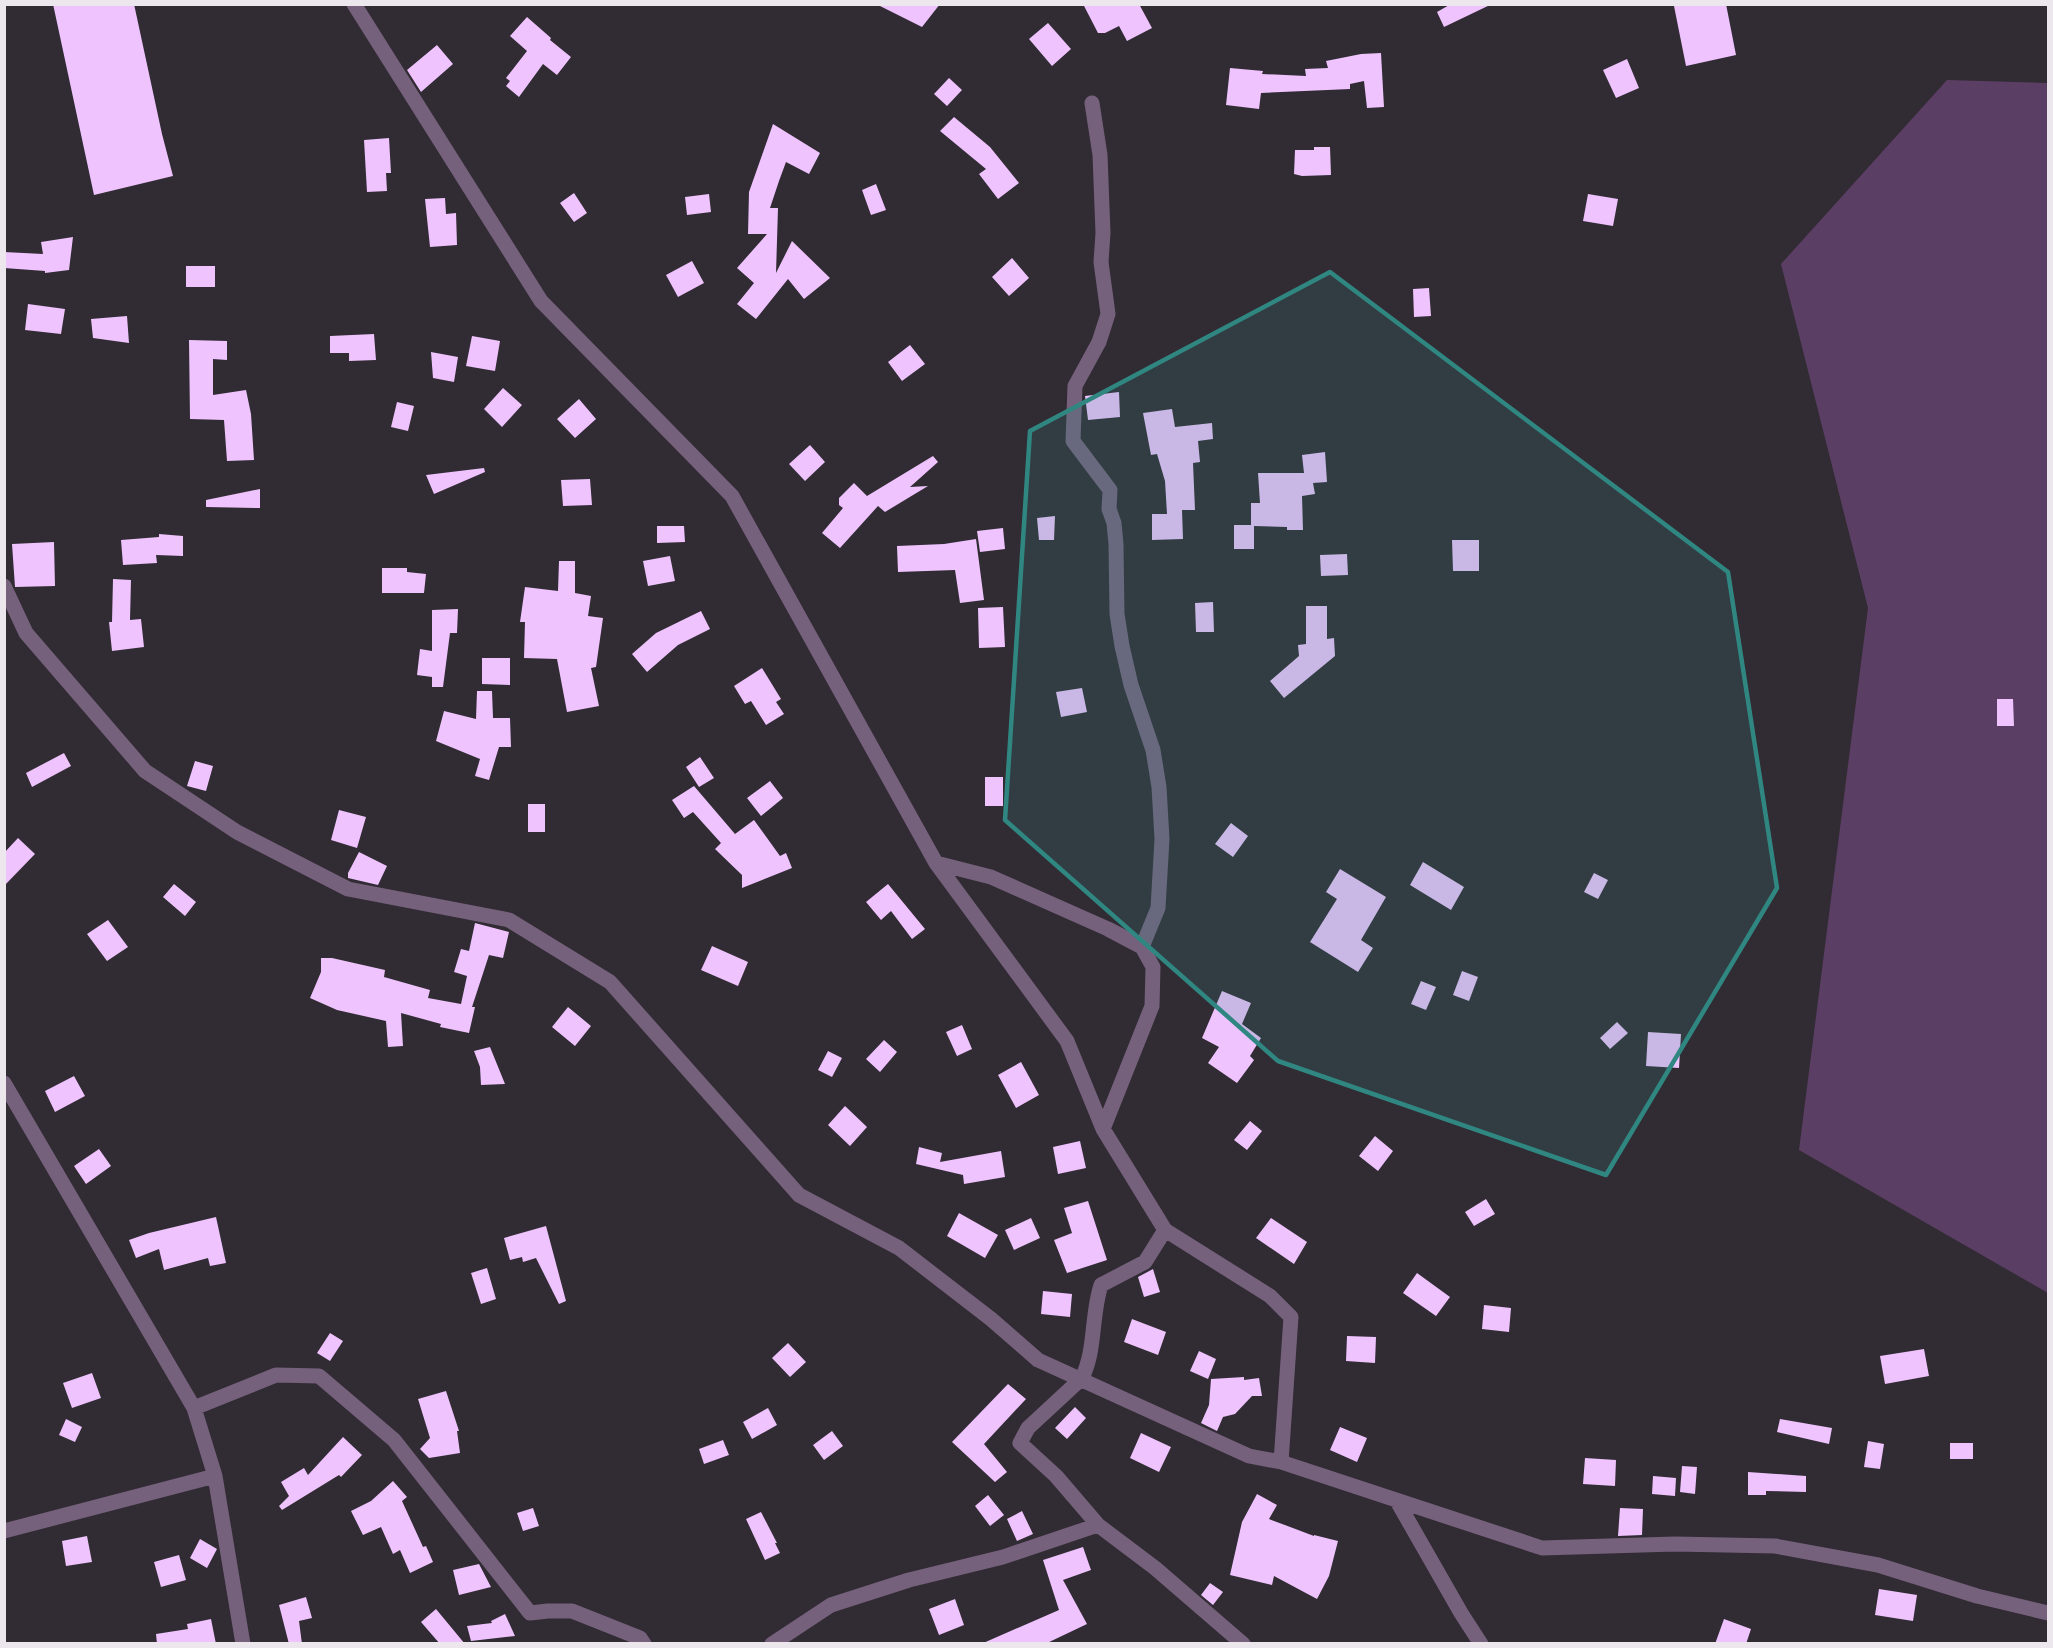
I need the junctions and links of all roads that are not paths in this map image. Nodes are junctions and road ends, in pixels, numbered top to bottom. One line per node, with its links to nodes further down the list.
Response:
1 (354, 4): 4 (street)
2 (1092, 103): 5 (street)
3 (4, 586): 9 (street)
4 (936, 863): 5 (street); 7 (street)
5 (1142, 946): 7 (street)
6 (4, 1083): 10 (street)
7 (1103, 1128): 8 (street)
8 (1165, 1230): 9 (street); 11 (street)
9 (1082, 1378): 11 (street); 14 (street)
10 (194, 1408): 12 (street); 18 (street)
11 (1281, 1462): 13 (street)
12 (215, 1476): 15 (street); 17 (street)
13 (1397, 1501): 16 (street); 21 (street)
14 (1098, 1525): 19 (street); 20 (street)
15 (4, 1531)
16 (2049, 1613)
17 (243, 1644)
18 (644, 1644)
19 (772, 1644)
20 (1243, 1644)
21 (1481, 1644)

